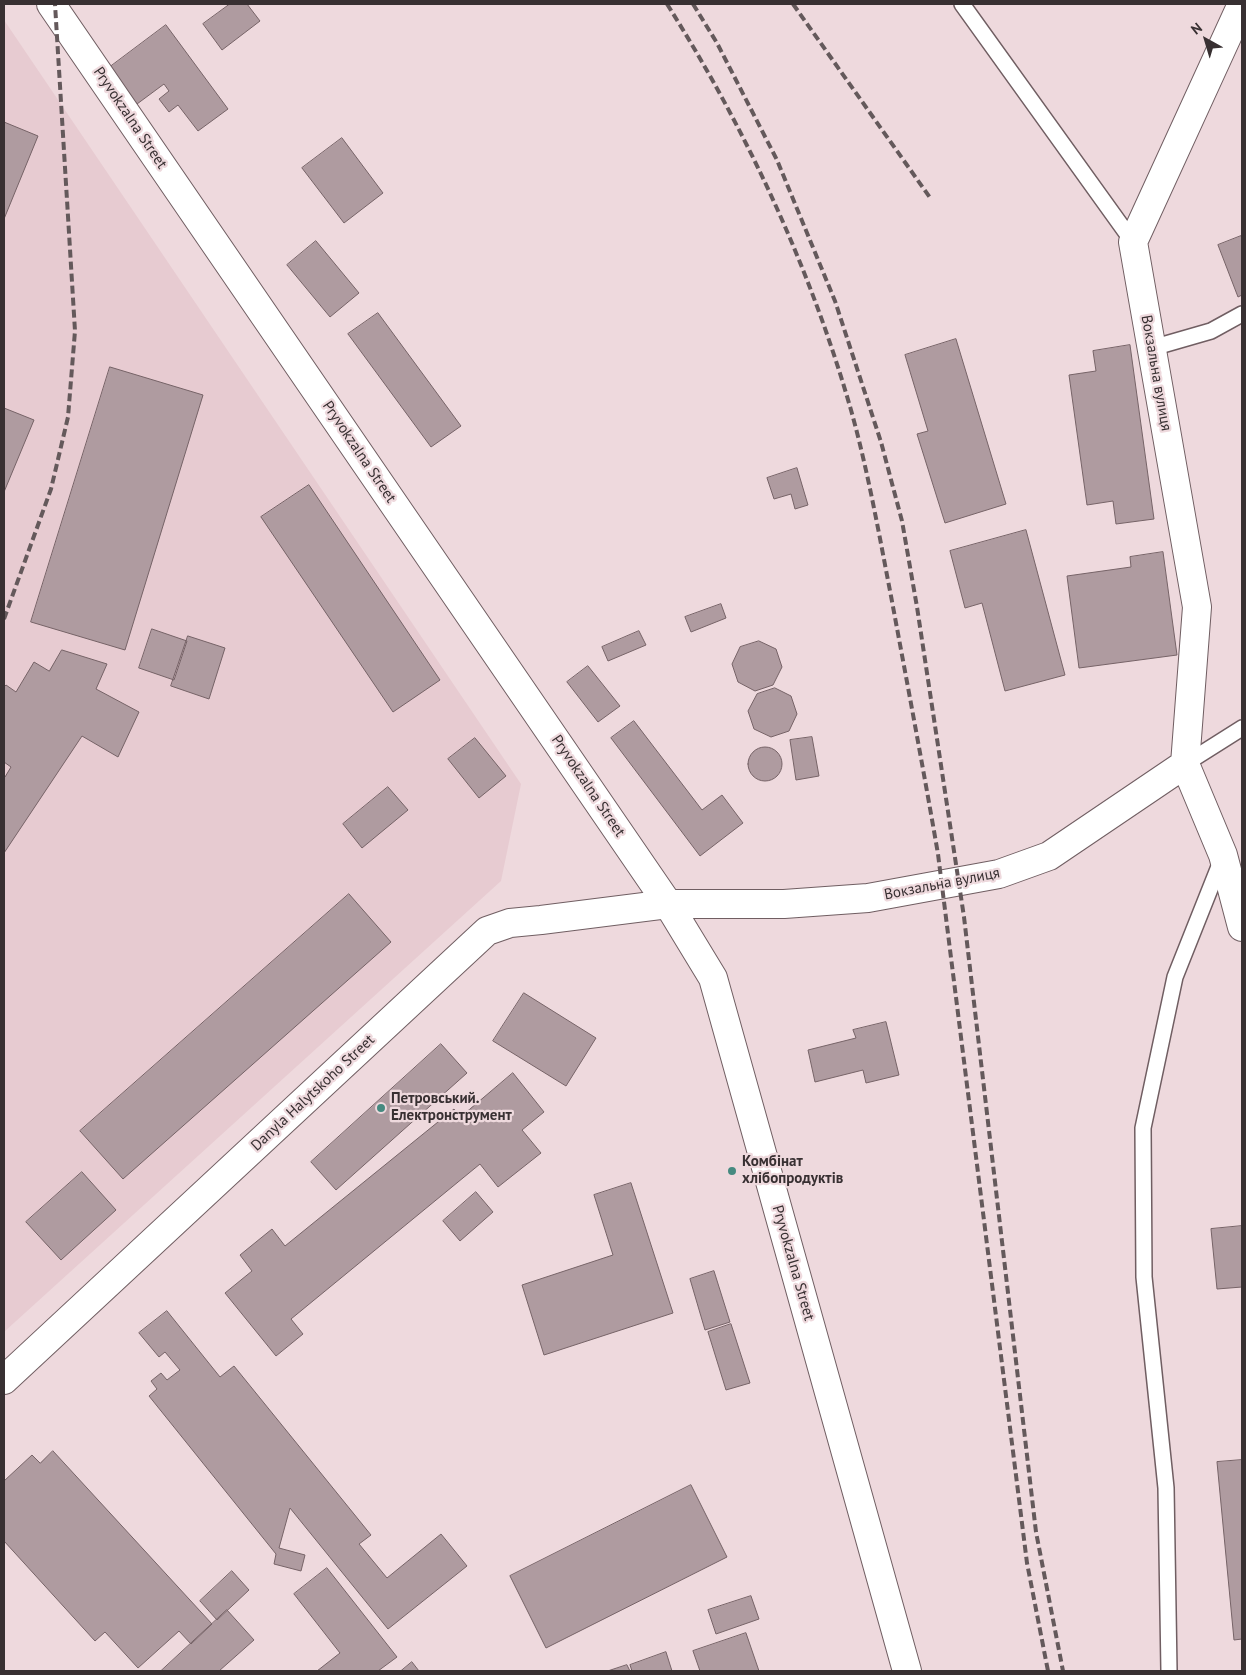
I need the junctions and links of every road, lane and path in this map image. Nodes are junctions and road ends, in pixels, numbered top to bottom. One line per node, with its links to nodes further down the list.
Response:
1 (51, 4): 10 (street, Pryvokzalna Street)
2 (962, 4): 4 (lane)
3 (1242, 4): 4 (street)
4 (1133, 242): 6 (street, Вокзальна вулиця)
5 (1242, 314): 6 (lane)
6 (1152, 348): 8 (street, Вокзальна вулиця)
7 (1242, 728): 8 (lane, Вокзальна вулиця)
8 (1185, 764): 9 (street); 10 (street, Вокзальна вулиця)
9 (1223, 855): 11 (street); 14 (lane)
10 (668, 904): 12 (street, Danyla Halytskoho Street); 13 (street, Pryvokzalna Street)
11 (1242, 927)
12 (4, 1380)
13 (907, 1671)
14 (1169, 1671)

